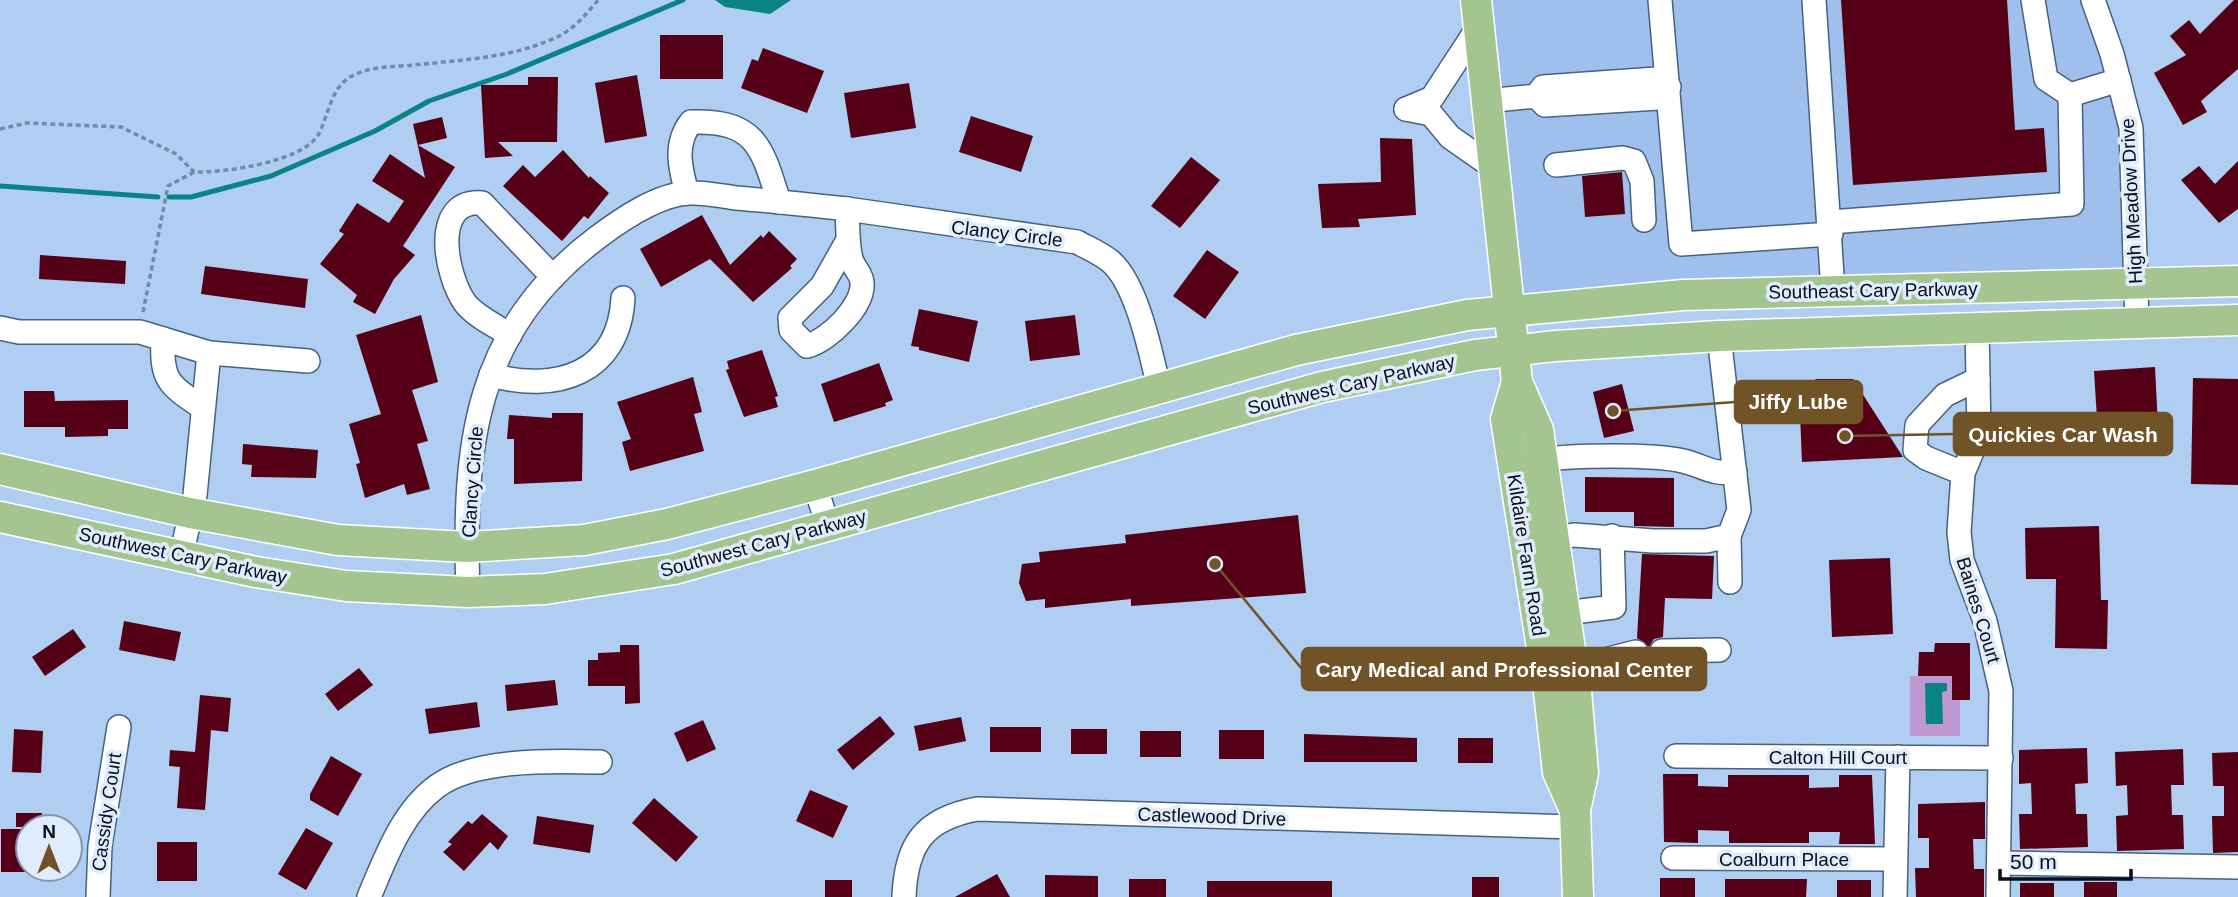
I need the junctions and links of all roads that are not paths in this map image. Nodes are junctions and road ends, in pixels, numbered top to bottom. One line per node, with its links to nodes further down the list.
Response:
1 (1660, 0): 7 (street)
2 (1814, 0): 16 (street)
3 (2033, 0): 8 (street)
4 (2094, 0): 6 (street, High Meadow Drive)
5 (1476, 14): 9 (main road, Kildaire Farm Road); 11 (street)
6 (2119, 80): 8 (street); 20 (street, High Meadow Drive)
7 (1669, 87): 9 (street); 16 (street)
8 (2070, 95): 16 (street)
9 (1486, 101): 11 (main road, Kildaire Farm Road)
10 (1556, 166): 15 (street)
11 (1493, 167): 23 (main road, Kildaire Farm Road)
12 (687, 193): 13 (street, Clancy Circle); 13 (street); 18 (street, Clancy Circle)
13 (779, 202): 14 (street, Clancy Circle)
14 (847, 209): 17 (street); 37 (street, Clancy Circle)
15 (1644, 220)
16 (1830, 228): 21 (street)
17 (848, 240)
18 (553, 277): 28 (street, Clancy Circle); 28 (street)
19 (2238, 281): 20 (main road, Southeast Cary Parkway)
20 (2135, 283): 21 (main road, Southeast Cary Parkway); 25 (street, High Meadow Drive)
21 (1833, 291): 23 (main road, Southeast Cary Parkway)
22 (623, 298): 34 (street)
23 (1508, 309): 31 (main road, Kildaire Farm Road); 37 (main road)
24 (2238, 320): 25 (main road, Southeast Cary Parkway)
25 (2137, 323): 26 (main road, Southeast Cary Parkway)
26 (1977, 326): 29 (main road, Southeast Cary Parkway); 35 (street, Baines Court)
27 (0, 328): 30 (street)
28 (510, 335): 34 (street, Clancy Circle)
29 (1719, 336): 31 (main road, Southeast Cary Parkway); 41 (street)
30 (163, 339): 32 (street); 38 (street)
31 (1513, 350): 36 (main road, Kildaire Farm Road); 46 (main road, Southwest Cary Parkway)
32 (209, 353): 33 (street); 38 (street)
33 (307, 361)
34 (491, 375): 50 (street, Clancy Circle)
35 (1978, 379): 42 (street, Baines Court); 42 (street)
36 (1517, 382): 39 (main road, Kildaire Farm Road); 64 (main road, Kildaire Farm Road)
37 (1159, 388): 43 (main road)
38 (203, 408): 44 (street)
39 (1541, 460): 41 (street); 49 (main road, Kildaire Farm Road)
40 (0, 470): 44 (main road)
41 (1735, 472): 48 (street)
42 (1963, 473): 62 (street, Baines Court)
43 (815, 485): 46 (street); 50 (main road)
44 (190, 513): 50 (main road); 51 (street)
45 (0, 517): 51 (main road, Southwest Cary Parkway)
46 (828, 526): 53 (main road, Southwest Cary Parkway)
47 (1612, 536): 48 (street); 49 (street); 54 (street)
48 (1729, 536): 52 (street)
49 (1555, 538): 54 (main road, Kildaire Farm Road)
50 (467, 547): 53 (street, Clancy Circle)
51 (181, 556): 53 (main road, Southwest Cary Parkway)
52 (1730, 582)
53 (468, 592)
54 (1565, 613): 58 (main road, Kildaire Farm Road)
55 (1718, 650): 56 (street)
56 (1662, 651)
57 (1636, 652): 58 (street)
58 (1573, 668): 64 (main road, Kildaire Farm Road)
59 (119, 727): 69 (street, Cassidy Court)
60 (1676, 756): 61 (street, Calton Hill Court)
61 (1898, 757): 62 (street, Calton Hill Court); 66 (street)
62 (2001, 758): 67 (street, Baines Court)
63 (600, 762): 70 (street)
64 (1575, 818): 71 (street, Castlewood Drive); 72 (main road, Kildaire Farm Road)
65 (1673, 858): 66 (street, Coalburn Place)
66 (1895, 859): 73 (street)
67 (1999, 863): 68 (street); 74 (street, Baines Court)
68 (2238, 867)
69 (98, 897)
70 (369, 897)
71 (904, 897)
72 (1578, 897)
73 (1895, 897)
74 (1998, 897)

